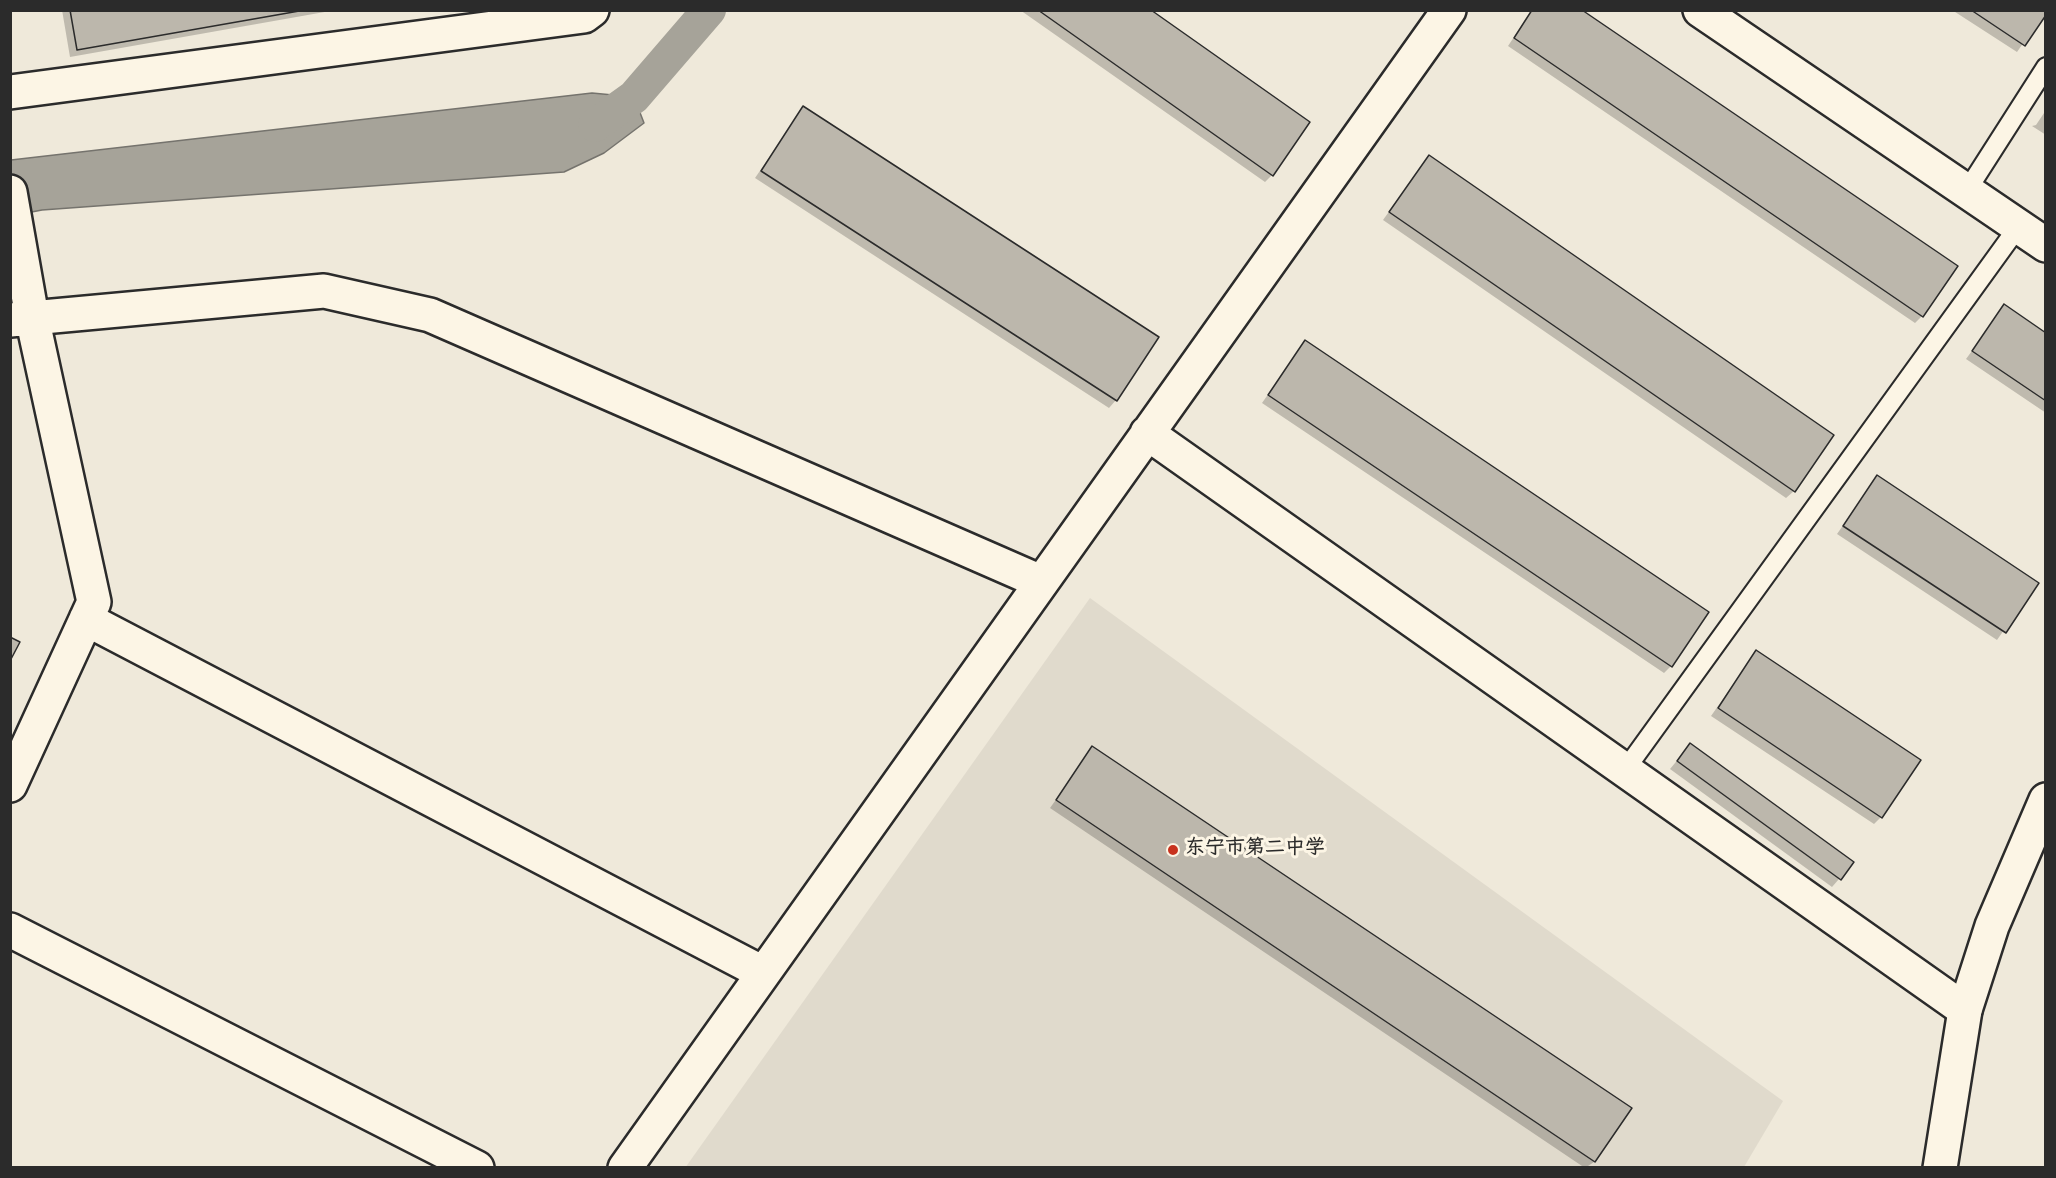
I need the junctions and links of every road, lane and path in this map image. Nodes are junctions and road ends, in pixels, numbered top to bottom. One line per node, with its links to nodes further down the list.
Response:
1 (592, 10): 5 (street)
2 (1449, 10): 11 (street)
3 (1700, 10): 7 (street)
4 (2046, 67): 7 (lane)
5 (10, 92)
6 (10, 192): 10 (street)
7 (1966, 192): 8 (street)
8 (2018, 227): 9 (street); 14 (lane)
9 (2046, 246)
10 (21, 318): 12 (street); 13 (street)
11 (1148, 433): 12 (street); 14 (street)
12 (1041, 582): 18 (street)
13 (86, 619): 15 (street); 18 (street)
14 (1625, 770): 19 (street)
15 (10, 785)
16 (2046, 800): 19 (street)
17 (10, 930): 20 (street)
18 (763, 973): 21 (street)
19 (1965, 1010): 22 (street)
20 (477, 1167)
21 (625, 1167)
22 (1940, 1167)

